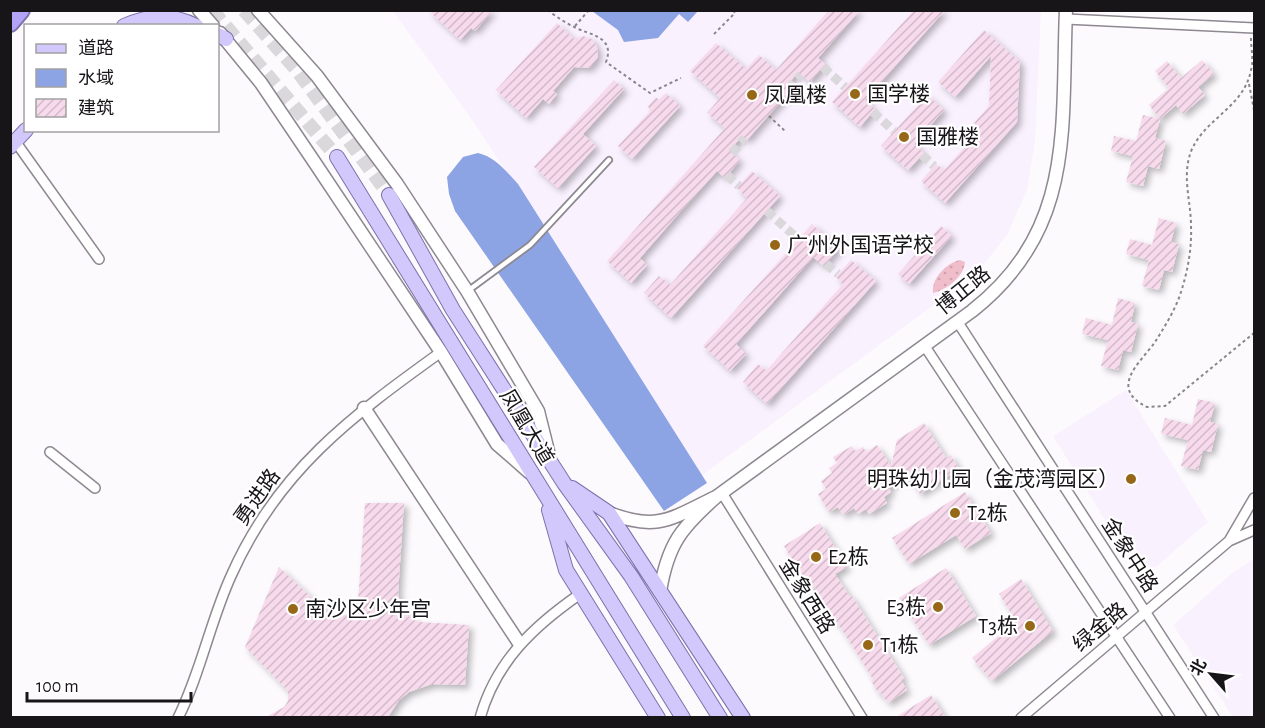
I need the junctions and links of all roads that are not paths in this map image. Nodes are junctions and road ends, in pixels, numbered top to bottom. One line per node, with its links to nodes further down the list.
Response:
1 (21, 10): 6 (highway)
2 (131, 10): 7 (main road)
3 (199, 10): 10 (street)
4 (258, 10): 19 (street)
5 (1066, 15): 11 (street); 20 (street, 博正路)
6 (10, 23)
7 (120, 24)
8 (129, 24): 9 (main road)
9 (189, 24)
10 (211, 24)
11 (1253, 28)
12 (220, 35): 22 (street)
13 (24, 132): 14 (main road)
14 (12, 144): 18 (street)
15 (337, 157): 26 (main road, 凤凰大道)
16 (609, 160): 19 (lane)
17 (389, 195): 25 (main road, 凤凰大道)
18 (99, 259)
19 (467, 291): 25 (street)
20 (957, 321): 21 (street, 博正路); 37 (street, 金象中路)
21 (924, 345): 29 (street, 博正路); 38 (street)
22 (441, 352): 23 (street, 勇进路); 26 (street)
23 (364, 408): 39 (street); 40 (street, 勇进路)
24 (50, 452): 28 (street)
25 (550, 462): 27 (main road, 凤凰大道)
26 (531, 474): 30 (main road, 凤凰大道)
27 (564, 483): 32 (main road); 44 (main road, 凤凰大道)
28 (94, 488)
29 (719, 495): 32 (street); 35 (street); 46 (street, 金象西路)
30 (545, 497): 36 (main road); 43 (main road, 凤凰大道)
31 (1254, 498): 34 (street, 绿金路)
32 (609, 513): 35 (main road)
33 (1254, 530): 34 (street, 绿金路)
34 (1229, 541): 37 (street, 绿金路)
35 (660, 591): 45 (main road)
36 (580, 594): 39 (street); 42 (main road)
37 (1145, 612): 38 (street, 绿金路); 49 (street, 金象中路)
38 (1116, 636): 47 (street, 绿金路); 48 (street)
39 (519, 643): 41 (street)
40 (178, 717)
41 (480, 717)
42 (658, 717)
43 (683, 717)
44 (720, 717)
45 (743, 717)
46 (862, 717)
47 (1021, 717)
48 (1170, 717)
49 (1214, 717)

